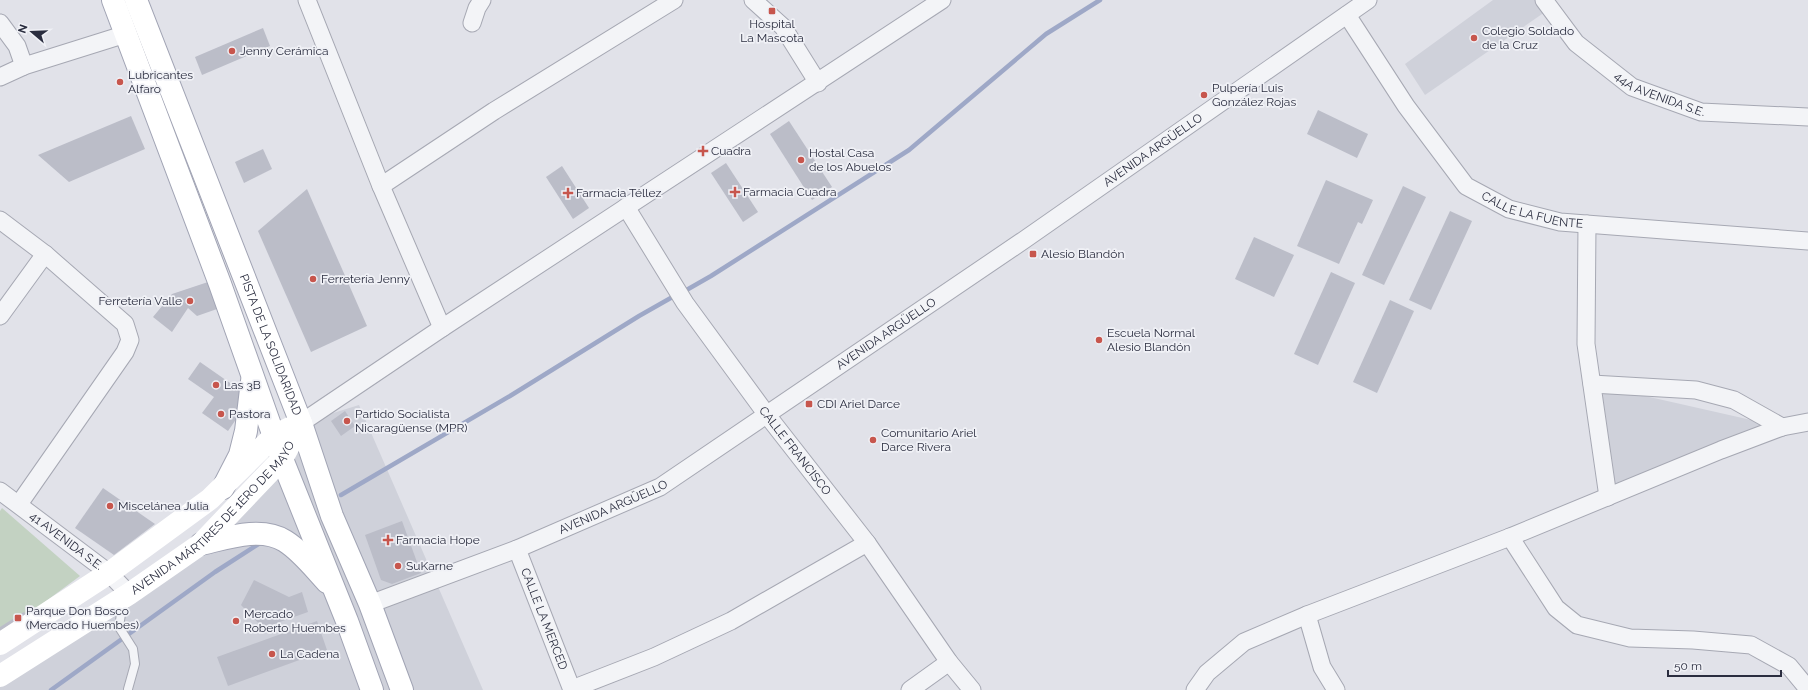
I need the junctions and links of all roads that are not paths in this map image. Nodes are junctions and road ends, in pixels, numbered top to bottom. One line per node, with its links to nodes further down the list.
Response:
1 (113, 0): 13 (main road, PISTA DE LA SOLIDARIDAD)
2 (136, 0): 30 (main road, PISTA DE LA SOLIDARIDAD)
3 (307, 0): 18 (street)
4 (482, 0): 12 (street)
5 (674, 0): 18 (street)
6 (753, 0): 16 (street)
7 (942, 0): 16 (street)
8 (1368, 0): 10 (street, AVENIDA ARGÜELLO)
9 (1544, 0): 17 (street, 44A AVENIDA S.E.)
10 (1347, 16): 21 (street, CALLE LA FUENTE); 28 (street, AVENIDA ARGÜELLO)
11 (0, 23): 14 (street)
12 (472, 23)
13 (126, 34): 14 (street); 26 (main road, PISTA DE LA SOLIDARIDAD)
14 (24, 66): 15 (street)
15 (0, 77)
16 (818, 83): 19 (street)
17 (1808, 118)
18 (381, 186): 25 (street)
19 (626, 207): 25 (street); 28 (street, CALLE FRANCISCO)
20 (0, 220): 23 (street)
21 (1587, 224): 22 (street, CALLE LA FUENTE); 27 (street)
22 (1808, 241)
23 (45, 254): 24 (street); 37 (street)
24 (0, 316)
25 (442, 328): 30 (street)
26 (253, 378): 32 (main road, PISTA DE LA SOLIDARIDAD); 34 (main road)
27 (1592, 384): 31 (street); 36 (street)
28 (768, 415): 39 (street, CALLE FRANCISCO); 41 (street, AVENIDA ARGÜELLO)
29 (1808, 422): 31 (street)
30 (301, 424): 32 (main road, AVENIDA MÁRTIRES DE 1ERO DE MAYO); 33 (main road, AVENIDA MÁRTIRES DE 1ERO DE MAYO); 45 (main road, PISTA DE LA SOLIDARIDAD)
31 (1782, 427): 36 (street)
32 (275, 435): 33 (main road, PISTA DE LA SOLIDARIDAD); 34 (main road, AVENIDA MÁRTIRES DE 1ERO DE MAYO)
33 (282, 459): 40 (main road, AVENIDA MÁRTIRES DE 1ERO DE MAYO); 43 (main road, PISTA DE LA SOLIDARIDAD)
34 (223, 488): 42 (main road, AVENIDA MÁRTIRES DE 1ERO DE MAYO)
35 (0, 491): 37 (street, 41 AVENIDA S.E.)
36 (1608, 497): 38 (street)
37 (19, 504): 42 (street, 41 AVENIDA S.E.)
38 (1510, 537): 46 (street); 51 (street)
39 (867, 543): 48 (street, CALLE FRANCISCO); 54 (street)
40 (201, 544): 43 (main road); 44 (main road, AVENIDA MÁRTIRES DE 1ERO DE MAYO)
41 (517, 549): 45 (street, AVENIDA ARGÜELLO); 54 (street, CALLE LA MERCED)
42 (109, 573): 44 (street, 41 AVENIDA S.E.); 47 (main road, AVENIDA MÁRTIRES DE 1ERO DE MAYO)
43 (334, 590): 52 (main road, PISTA DE LA SOLIDARIDAD)
44 (129, 594): 49 (main road, AVENIDA MÁRTIRES DE 1ERO DE MAYO); 50 (lane)
45 (370, 604): 53 (main road, PISTA DE LA SOLIDARIDAD)
46 (1307, 615): 57 (street); 58 (street)
47 (0, 644)
48 (950, 662): 55 (street); 56 (street, CALLE FRANCISCO)
49 (0, 676)
50 (128, 689)
51 (1808, 689)
52 (372, 690)
53 (402, 690)
54 (572, 690)
55 (910, 690)
56 (972, 690)
57 (1195, 690)
58 (1336, 690)

